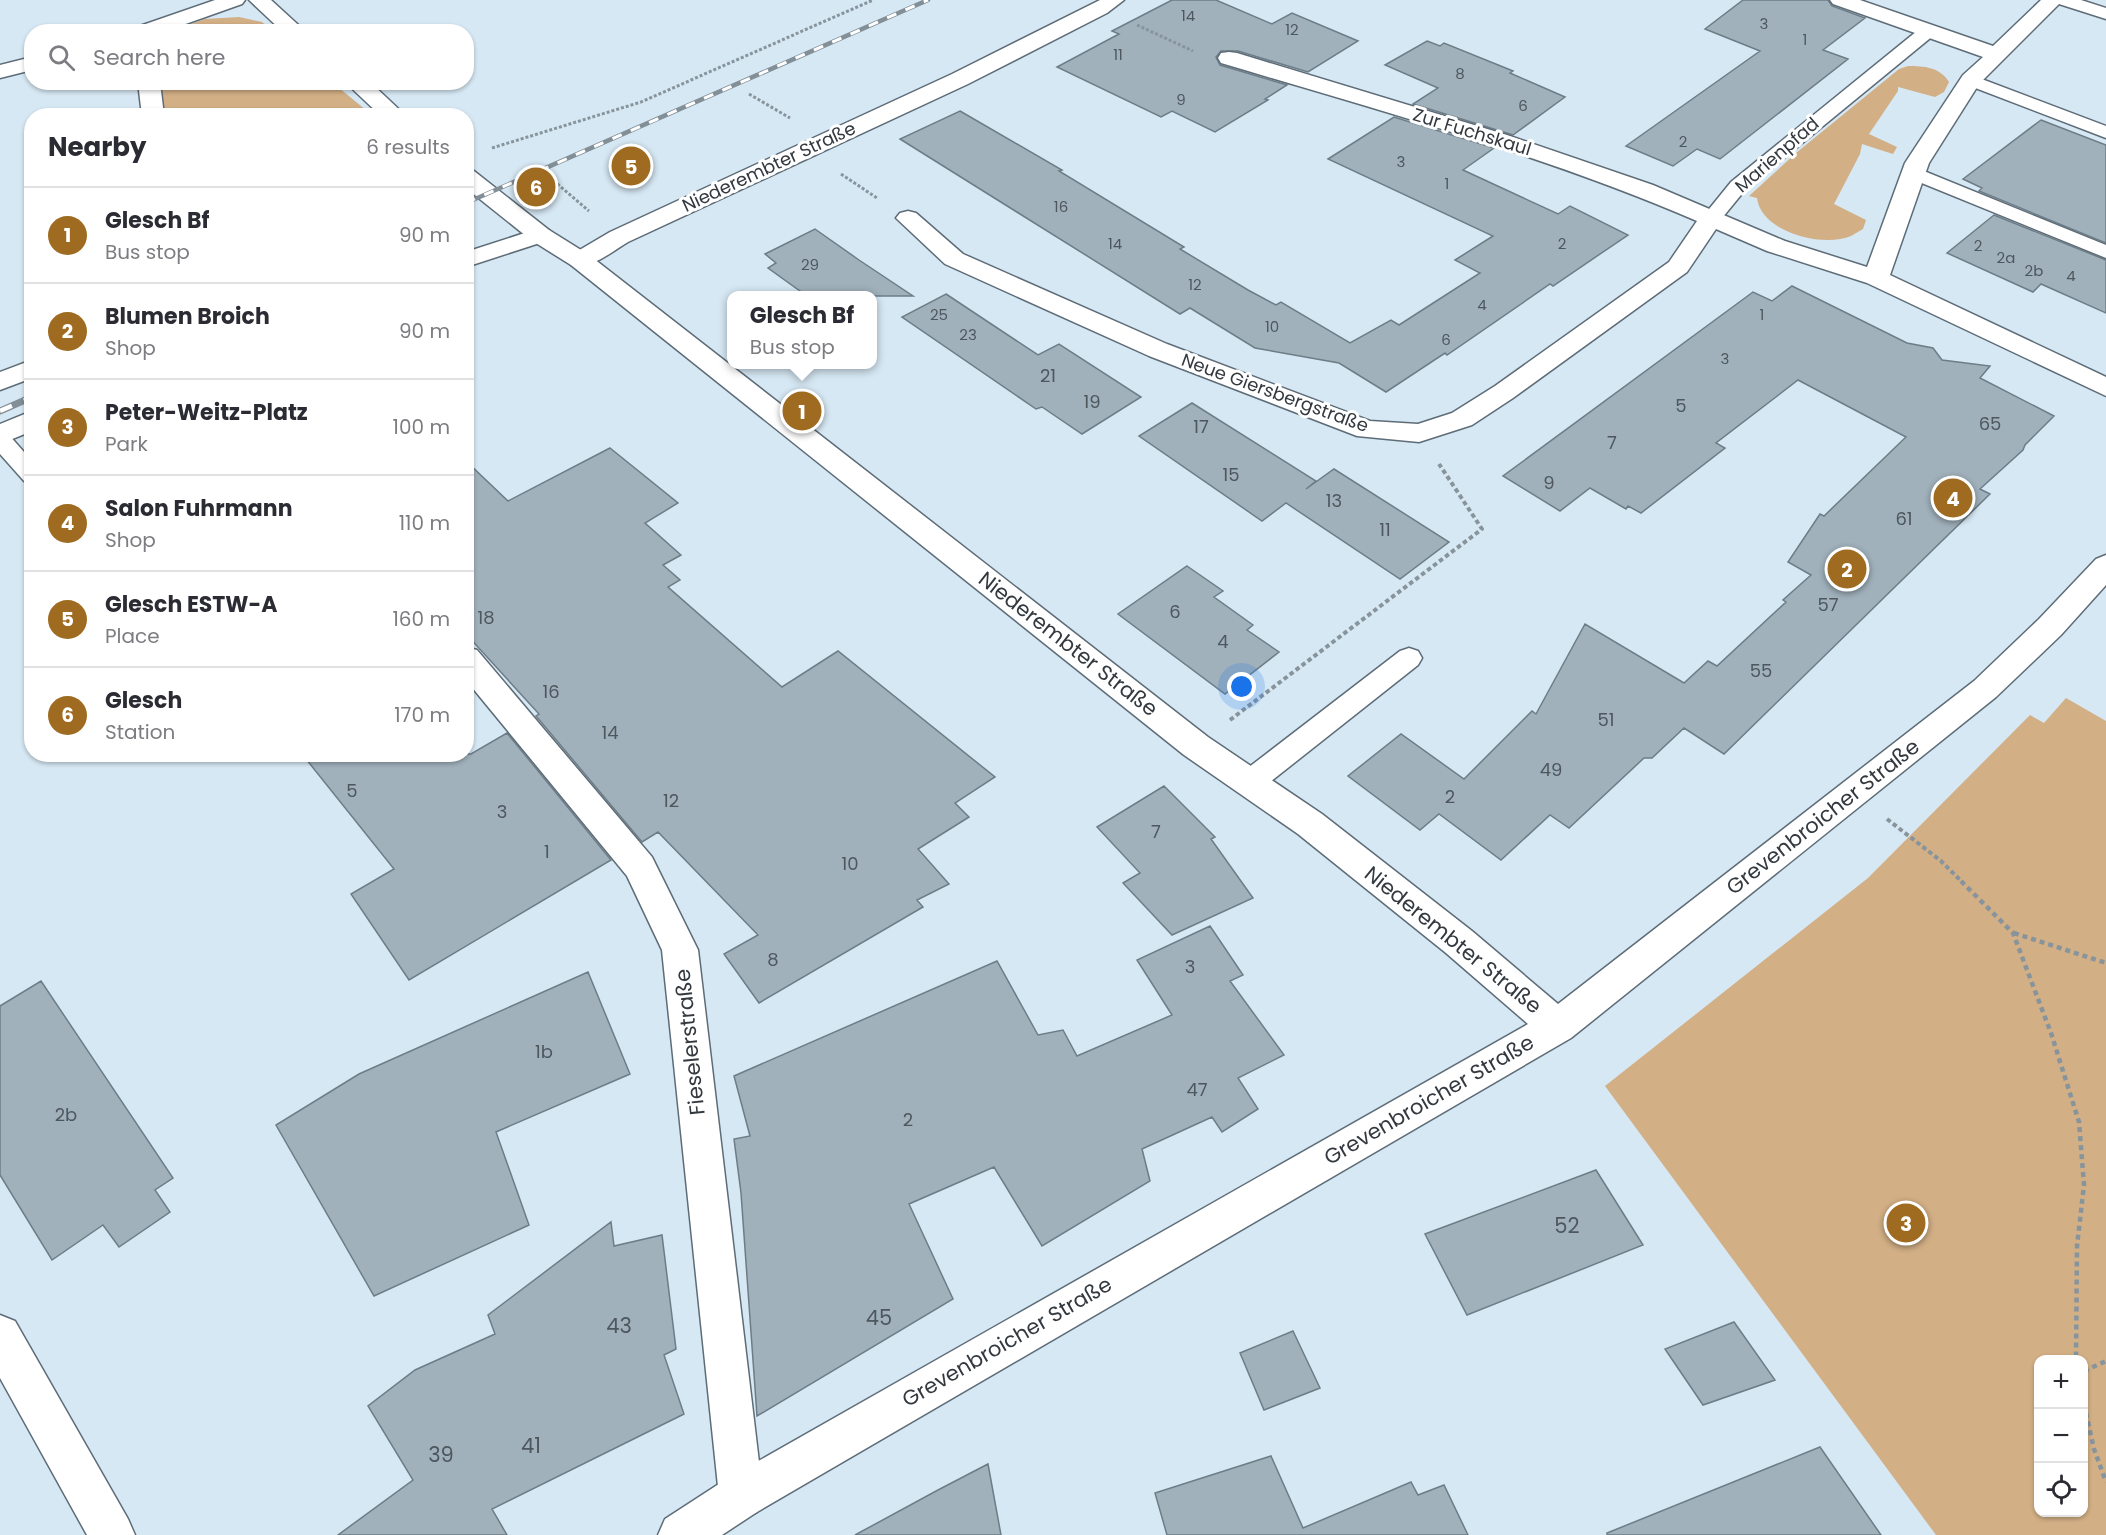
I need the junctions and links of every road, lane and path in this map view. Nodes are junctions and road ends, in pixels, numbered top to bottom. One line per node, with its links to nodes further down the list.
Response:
1 (235, 0): 9 (street)
2 (259, 0): 10 (street)
3 (873, 0): 23 (path)
4 (1840, 0): 11 (street)
5 (2053, 0): 12 (street)
6 (2065, 0): 8 (lane)
7 (1107, 5): 13 (path); 22 (street, Niederembter Straße)
8 (2106, 14)
9 (163, 24)
10 (287, 24)
11 (1928, 32): 12 (street); 28 (lane, Marienpfad)
12 (1995, 54): 16 (street)
13 (1229, 58): 28 (street, Zur Fuchskaul)
14 (24, 65): 15 (street)
15 (0, 72)
16 (1971, 80): 21 (lane); 24 (street)
17 (150, 90): 19 (street)
18 (365, 90): 20 (street)
19 (152, 108)
20 (386, 108)
21 (2106, 132)
22 (806, 151): 27 (path); 30 (street, Niederembter Straße)
23 (474, 164)
24 (1914, 173): 31 (lane); 34 (street)
25 (554, 181): 30 (path)
26 (474, 182): 29 (street, Niederembter Straße)
27 (908, 218): 39 (street, Neue Giersbergstraße)
28 (1711, 219): 34 (street); 39 (street, Neue Giersbergstraße)
29 (540, 236): 32 (street); 33 (street, Niederembter Straße)
30 (619, 237): 33 (street, Niederembter Straße)
31 (2106, 252)
32 (474, 257)
33 (580, 260): 46 (street, Niederembter Straße)
34 (1876, 278): 37 (street)
35 (24, 372): 36 (street)
36 (0, 382)
37 (2106, 387)
38 (24, 424): 40 (street)
39 (1419, 433): 46 (path)
40 (0, 435)
41 (0, 440): 42 (lane)
42 (24, 467)
43 (2106, 566): 51 (street, Grevenbroicher Straße)
44 (1409, 658): 47 (lane)
45 (474, 668): 58 (street, Fieselerstraße)
46 (1196, 746): 47 (street, Niederembter Straße)
47 (1251, 782): 51 (street, Niederembter Straße)
48 (1909, 837): 49 (path)
49 (2013, 933): 50 (path); 53 (path)
50 (2106, 963)
51 (1558, 1026): 58 (street, Grevenbroicher Straße)
52 (0, 1336): 59 (street)
53 (2076, 1355)
54 (2106, 1361): 55 (path)
55 (2088, 1369)
56 (2085, 1409): 57 (path)
57 (2106, 1482)
58 (741, 1496): 60 (street, Grevenbroicher Straße)
59 (103, 1520)
60 (681, 1535)

